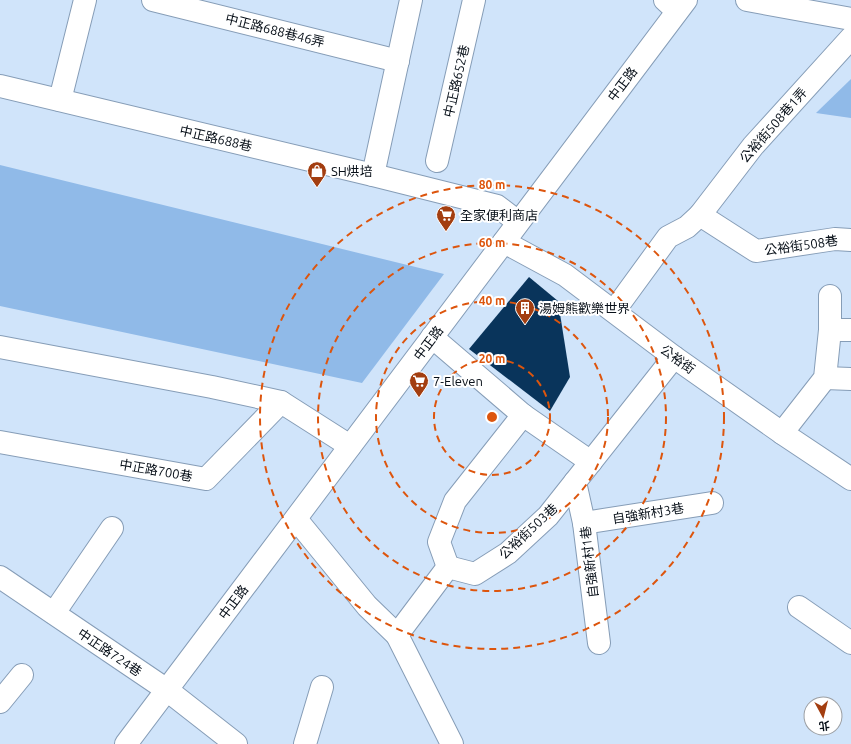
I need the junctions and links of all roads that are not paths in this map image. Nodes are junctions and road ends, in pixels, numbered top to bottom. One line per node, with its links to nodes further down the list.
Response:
1 (85, 0): 11 (street)
2 (153, 0): 9 (street, 中正路688巷46弄)
3 (412, 0): 9 (street)
4 (474, 0): 12 (street, 中正路652巷)
5 (747, 0): 7 (street)
6 (676, 4): 15 (street, 中正路)
7 (851, 19)
8 (851, 38): 14 (street, 公裕街508巷1弄)
9 (398, 61): 13 (street)
10 (0, 86): 11 (street, 中正路688巷)
11 (60, 100): 13 (street, 中正路688巷)
12 (437, 161)
13 (373, 175): 15 (street, 中正路688巷)
14 (700, 215): 16 (street, 公裕街508巷); 19 (street)
15 (518, 222): 17 (street, 中正路)
16 (851, 240)
17 (504, 242): 19 (street, 公裕街); 21 (street, 中正路)
18 (830, 296): 20 (street)
19 (614, 311): 23 (street, 公裕街)
20 (841, 330): 24 (street)
21 (432, 337): 27 (street); 30 (street, 中正路)
22 (0, 347): 26 (street)
23 (674, 357): 28 (street, 公裕街); 31 (street, 公裕街503巷)
24 (825, 378): 25 (street); 28 (street)
25 (851, 379)
26 (281, 402): 29 (street, 中正路700巷); 30 (street)
27 (523, 416): 31 (street); 38 (street)
28 (782, 432): 32 (street, 公裕街)
29 (0, 442)
30 (350, 446): 35 (street, 中正路)
31 (591, 462): 33 (street, 公裕街503巷)
32 (851, 480)
33 (575, 482): 36 (street, 自強新村1巷); 38 (street, 公裕街503巷)
34 (712, 503): 36 (street, 自強新村3巷)
35 (296, 519): 42 (street); 47 (street, 中正路)
36 (584, 523): 43 (street, 自強新村1巷)
37 (112, 528): 41 (street)
38 (448, 566): 42 (street)
39 (0, 577): 41 (street, 中正路724巷)
40 (799, 607): 44 (street)
41 (54, 613): 47 (street, 中正路724巷)
42 (397, 635): 52 (street)
43 (599, 643)
44 (851, 643)
45 (22, 675): 48 (street)
46 (322, 687): 51 (street)
47 (167, 690): 49 (street, 中正路); 50 (street, 中正路724巷)
48 (0, 702)
49 (126, 744)
50 (236, 744)
51 (305, 744)
52 (452, 744)

